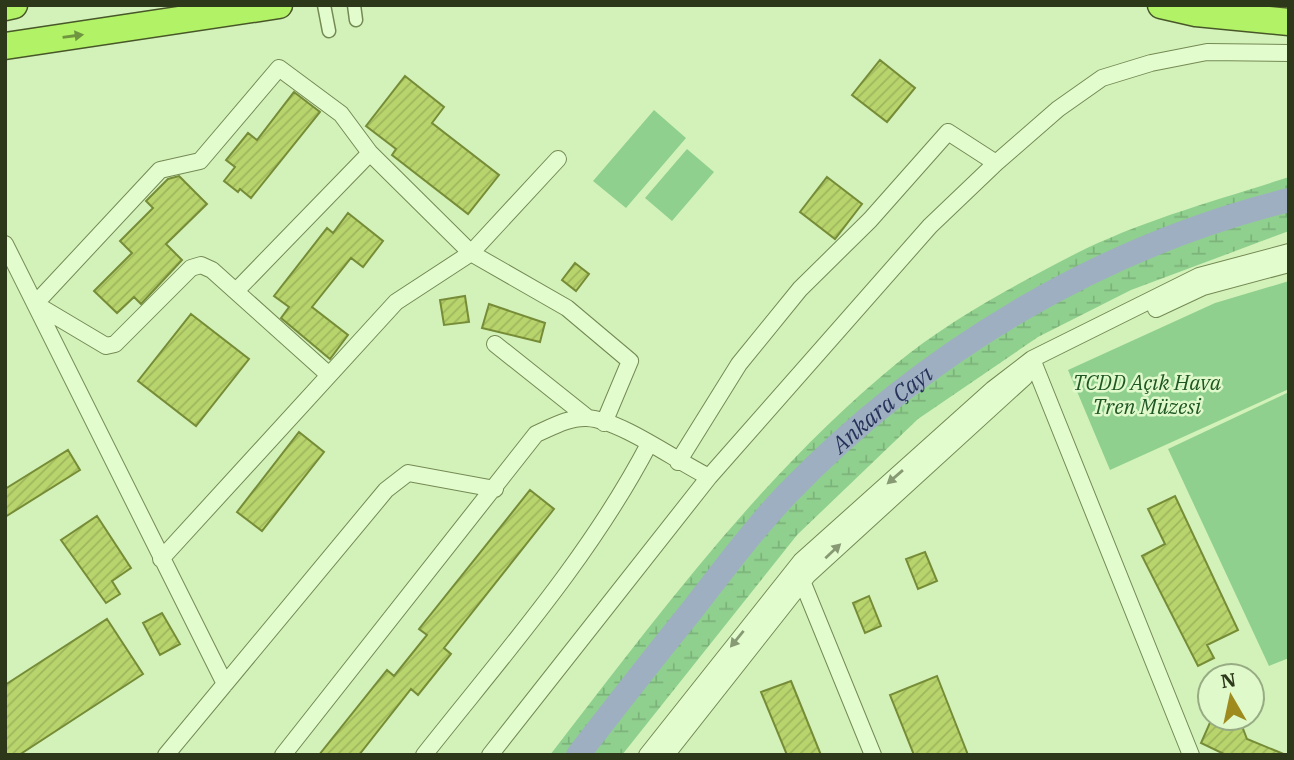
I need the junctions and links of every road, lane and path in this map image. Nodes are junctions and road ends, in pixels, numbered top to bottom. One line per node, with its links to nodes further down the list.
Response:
1 (14, 5): 6 (highway)
2 (279, 5): 10 (highway, one-way to 2)
3 (324, 5): 9 (street)
4 (354, 5): 7 (street)
5 (1161, 5): 8 (highway)
6 (5, 6)
7 (356, 20)
8 (1289, 22)
9 (329, 32)
10 (5, 46)
11 (1289, 53): 14 (street)
12 (370, 153): 17 (street); 19 (street); 20 (street)
13 (558, 159): 17 (street)
14 (996, 163): 27 (street); 28 (street)
15 (5, 244): 20 (street)
16 (1289, 252): 22 (street)
17 (471, 253): 23 (street); 25 (street)
18 (1289, 264): 22 (street)
19 (236, 291): 20 (street); 23 (street)
20 (35, 304): 30 (street)
21 (495, 344): 24 (street)
22 (1035, 363): 31 (street); 40 (street)
23 (330, 375): 30 (street)
24 (588, 418): 25 (street); 29 (street)
25 (604, 423): 26 (street)
26 (649, 444): 27 (street); 35 (street)
27 (678, 462): 28 (street)
28 (709, 477): 36 (street)
29 (495, 489): 32 (street); 34 (street)
30 (162, 559): 32 (street)
31 (799, 574): 37 (street, one-way to 37); 38 (street); 39 (street)
32 (225, 684): 33 (street)
33 (166, 755)
34 (283, 755)
35 (424, 755)
36 (490, 755)
37 (647, 755)
38 (666, 755)
39 (873, 755)
40 (1191, 755)

